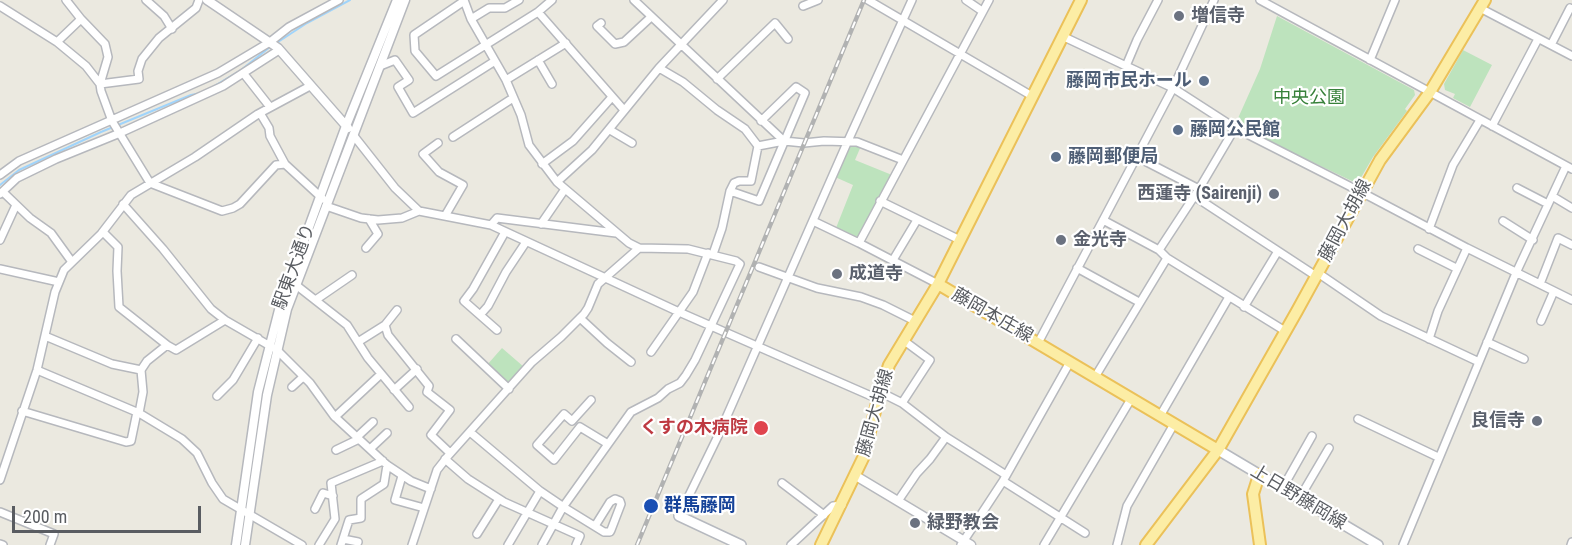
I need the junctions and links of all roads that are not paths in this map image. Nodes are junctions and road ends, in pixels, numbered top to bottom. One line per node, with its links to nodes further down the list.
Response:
1 (66, 0): 30 (street)
2 (146, 0): 34 (street)
3 (199, 0): 34 (street)
4 (207, 0): 39 (street)
5 (339, 0): 39 (street)
6 (397, 0): 70 (street, 駅東大通り)
7 (405, 0): 50 (street, 駅東大通り)
8 (464, 0): 31 (street); 43 (street)
9 (519, 0): 31 (street)
10 (552, 0): 28 (street)
11 (634, 0): 29 (street)
12 (723, 0): 41 (street)
13 (818, 0): 25 (street)
14 (868, 0): 32 (street)
15 (912, 0): 32 (street)
16 (966, 0): 27 (street)
17 (989, 0): 27 (street)
18 (1081, 0): 35 (main road, 藤岡本庄線)
19 (1158, 0): 51 (street)
20 (1214, 0): 59 (street)
21 (1260, 0): 48 (street)
22 (1395, 0): 48 (street)
23 (1483, 4): 37 (street); 60 (main road, 藤岡大胡線)
24 (0, 6): 38 (street)
25 (803, 6)
26 (1570, 8): 42 (street)
27 (982, 10): 45 (street)
28 (538, 12): 40 (street); 43 (street)
29 (651, 16): 33 (street); 41 (street)
30 (81, 19): 38 (street); 56 (street)
31 (471, 19): 43 (street)
32 (903, 21): 45 (street); 80 (street)
33 (601, 23)
34 (172, 29): 56 (street)
35 (1062, 36): 51 (street); 61 (main road, 藤岡本庄線)
36 (788, 39): 54 (street)
37 (1538, 39): 42 (street); 71 (street)
38 (57, 42): 56 (street)
39 (270, 42): 44 (street); 68 (street)
40 (566, 43): 47 (street); 62 (street)
41 (680, 45): 52 (street); 54 (street)
42 (1551, 45): 46 (street)
43 (486, 46): 49 (street)
44 (278, 49): 53 (street); 58 (street)
45 (960, 55): 61 (street); 83 (street)
46 (1572, 56)
47 (538, 60): 55 (street); 57 (street)
48 (1370, 60): 60 (street)
49 (495, 61): 50 (street); 55 (street)
50 (380, 66): 75 (street, 駅東大通り)
51 (1126, 66): 59 (street)
52 (659, 68): 65 (street); 81 (street)
53 (244, 74): 64 (street); 74 (street)
54 (717, 79): 69 (street)
55 (506, 80): 63 (street)
56 (100, 84): 68 (street)
57 (552, 84)
58 (310, 86): 64 (street); 70 (street)
59 (1173, 88): 72 (street); 82 (street)
60 (1430, 92): 67 (street); 94 (main road, 藤岡大胡線)
61 (1032, 96): 117 (main road, 藤岡本庄線)
62 (612, 97): 65 (street); 85 (street)
63 (513, 98): 76 (street); 85 (street)
64 (270, 107): 66 (street)
65 (624, 110): 73 (street)
66 (260, 113): 84 (street); 89 (street)
67 (1480, 120): 71 (street); 112 (street)
68 (112, 121): 74 (street); 87 (street)
69 (761, 121): 77 (street); 77 (street)
70 (346, 126): 75 (street); 98 (street, 駅東大通り)
71 (1492, 126): 86 (street)
72 (1235, 128): 93 (street); 94 (street)
73 (610, 130): 79 (street); 88 (street)
74 (120, 133): 89 (street); 95 (street)
75 (354, 135): 98 (street, 駅東大通り); 103 (street)
76 (453, 137)
77 (784, 141): 80 (street); 81 (street); 92 (street)
78 (438, 143): 104 (street)
79 (632, 143)
80 (847, 143): 83 (street); 108 (street)
81 (759, 146): 92 (street)
82 (1137, 157): 93 (street); 107 (street)
83 (903, 160): 97 (street)
84 (285, 164): 89 (street); 98 (street)
85 (542, 164): 88 (street)
86 (1569, 167): 96 (street)
87 (0, 175)
88 (557, 182): 91 (street)
89 (150, 183): 99 (street)
90 (1517, 188): 100 (street)
91 (566, 189): 110 (street); 115 (street)
92 (730, 191): 128 (street)
93 (1196, 192): 126 (street); 127 (street)
94 (1361, 192): 112 (street); 137 (main road, 藤岡大胡線)
95 (1, 193): 101 (street)
96 (1552, 196): 100 (street); 102 (street)
97 (880, 201): 106 (street); 120 (street)
98 (324, 202): 105 (street); 144 (street, 駅東大通り); 172 (street, 駅東大通り)
99 (123, 204): 113 (street); 155 (street)
100 (1548, 204): 118 (street)
101 (16, 205): 116 (street); 131 (street)
102 (1572, 208)
103 (419, 212): 104 (street); 105 (street)
104 (446, 216): 111 (street)
105 (369, 219): 122 (street)
106 (918, 220): 117 (street); 130 (street)
107 (1103, 220): 126 (street); 133 (street)
108 (813, 221): 120 (street); 139 (street)
109 (1503, 221): 118 (street)
110 (541, 224): 111 (street); 115 (street)
111 (491, 225): 114 (street)
112 (1429, 229): 124 (street)
113 (103, 232): 131 (street); 170 (street)
114 (505, 232): 119 (street); 153 (street)
115 (616, 233): 123 (street)
116 (0, 240)
117 (960, 240): 142 (main road, 藤岡本庄線)
118 (1533, 240): 136 (street)
119 (526, 242): 140 (street); 153 (street)
120 (859, 243): 130 (street)
121 (1572, 245): 143 (street)
122 (366, 248)
123 (639, 248): 128 (street); 140 (street)
124 (1467, 248): 134 (street); 136 (street)
125 (1418, 249): 134 (street)
126 (1159, 250): 129 (street)
127 (1278, 251): 137 (street); 150 (street)
128 (710, 254): 152 (street); 159 (street)
129 (1167, 258): 146 (street); 149 (street)
130 (893, 261): 142 (street)
131 (72, 262): 141 (street)
132 (759, 267): 139 (street)
133 (1077, 268): 149 (street); 169 (street)
134 (1456, 268): 165 (street)
135 (0, 269): 141 (street)
136 (1516, 273): 143 (street); 168 (street)
137 (1317, 274): 161 (main road, 藤岡大胡線); 165 (street)
138 (352, 275): 147 (street)
139 (787, 277): 156 (street); 171 (street)
140 (606, 278): 152 (street); 154 (street)
141 (59, 282): 162 (street)
142 (938, 284): 156 (main road, 藤岡大胡線); 169 (main road, 藤岡本庄線)
143 (1540, 284): 145 (street)
144 (296, 285): 147 (street); 172 (street, 駅東大通り)
145 (1554, 291): 148 (street); 157 (street)
146 (1229, 297): 150 (street); 195 (street)
147 (317, 299): 167 (street)
148 (1572, 300)
149 (1139, 302): 183 (street)
150 (1244, 307): 161 (street)
151 (397, 310): 158 (street)
152 (679, 312): 159 (street); 173 (street)
153 (480, 315): 160 (street)
154 (580, 318): 175 (street); 185 (street)
155 (225, 320): 163 (street); 170 (street)
156 (915, 321): 166 (main road, 藤岡大胡線)
157 (1540, 321)
158 (385, 325): 167 (street); 178 (street)
159 (712, 326): 171 (street); 207 (street)
160 (497, 330)
161 (1285, 332): 211 (main road, 藤岡大胡線)
162 (45, 336): 179 (street); 180 (street)
163 (258, 338): 172 (street); 188 (street)
164 (456, 339): 185 (street)
165 (1429, 339): 177 (street)
166 (903, 340): 187 (main road, 藤岡大胡線); 191 (street)
167 (358, 342): 181 (street)
168 (1487, 342): 174 (street); 177 (street)
169 (1038, 343): 176 (main road, 藤岡本庄線)
170 (167, 345): 180 (street)
171 (757, 346): 187 (street); 236 (street)
172 (273, 348): 182 (street); 233 (street, 駅東大通り)
173 (651, 352)
174 (1524, 359)
175 (631, 362)
176 (1070, 362): 183 (main road, 藤岡本庄線); 218 (street)
177 (1479, 362): 213 (street)
178 (417, 369): 186 (street); 212 (street)
179 (37, 370): 193 (street); 194 (street)
180 (141, 370): 194 (street)
181 (381, 374): 186 (street); 196 (street)
182 (303, 376): 184 (street); 196 (street)
183 (1095, 377): 189 (main road, 藤岡本庄線)
184 (292, 387)
185 (509, 389): 202 (street)
186 (394, 390): 192 (street)
187 (879, 395): 191 (street); 217 (main road, 藤岡大胡線)
188 (217, 396)
189 (1131, 399): 195 (main road, 藤岡本庄線); 237 (street)
190 (591, 400): 198 (street)
191 (902, 403): 205 (street)
192 (409, 407)
193 (22, 411): 194 (street); 219 (street)
194 (138, 413): 233 (street)
195 (1160, 416): 200 (main road, 藤岡本庄線)
196 (335, 417): 206 (street)
197 (1358, 419): 213 (street)
198 (572, 421): 201 (street); 201 (street)
199 (373, 422): 206 (street)
200 (1174, 424): 211 (main road, 藤岡本庄線); 258 (street)
201 (580, 427): 207 (street)
202 (470, 432): 212 (street); 223 (street)
203 (387, 434): 209 (street)
204 (1312, 436): 222 (street)
205 (946, 437): 218 (street); 227 (street)
206 (358, 438): 209 (street); 210 (street)
207 (608, 444): 229 (street)
208 (1329, 448): 226 (street)
209 (370, 449): 214 (street)
210 (336, 450)
211 (1218, 450): 215 (main road, 上日野藤岡線); 259 (main road)
212 (447, 456): 221 (street); 225 (street)
213 (1438, 457): 262 (street)
214 (385, 463): 216 (street); 224 (street); 242 (street)
215 (1259, 475): 222 (main road, 上日野藤岡線); 260 (main road)
216 (402, 476): 221 (street); 230 (street)
217 (856, 476): 227 (street); 228 (main road, 藤岡大胡線)
218 (1005, 478): 237 (street); 244 (street)
219 (0, 480)
220 (782, 483): 235 (street)
221 (430, 489): 230 (street)
222 (1282, 489): 226 (main road, 上日野藤岡線)
223 (540, 491): 229 (street); 234 (street)
224 (333, 496): 231 (street); 249 (street)
225 (500, 499): 234 (street); 241 (street)
226 (1299, 499): 261 (main road, 上日野藤岡線)
227 (898, 501): 244 (street)
228 (842, 505): 235 (street); 256 (main road, 藤岡大胡線)
229 (563, 507): 238 (street); 239 (street)
230 (424, 508): 250 (street)
231 (315, 509)
232 (0, 512): 245 (street)
233 (245, 512): 246 (street, 駅東大通り); 247 (street, 駅東大通り); 248 (street)
234 (527, 512): 238 (street); 251 (street)
235 (824, 515): 255 (street)
236 (680, 516): 254 (main road)
237 (1060, 517): 240 (street); 257 (street)
238 (554, 524): 252 (street); 253 (street)
239 (595, 526): 239 (street)
240 (1085, 533)
241 (477, 534)
242 (342, 542): 243 (street)
243 (357, 542)
244 (965, 544)
245 (50, 545)
246 (236, 545)
247 (245, 545)
248 (303, 545)
249 (319, 545)
250 (412, 545)
251 (508, 545)
252 (542, 545)
253 (576, 545)
254 (741, 545)
255 (791, 545)
256 (821, 545)
257 (1044, 545)
258 (1118, 545)
259 (1146, 545)
260 (1260, 545)
261 (1378, 545)
262 (1403, 545)

